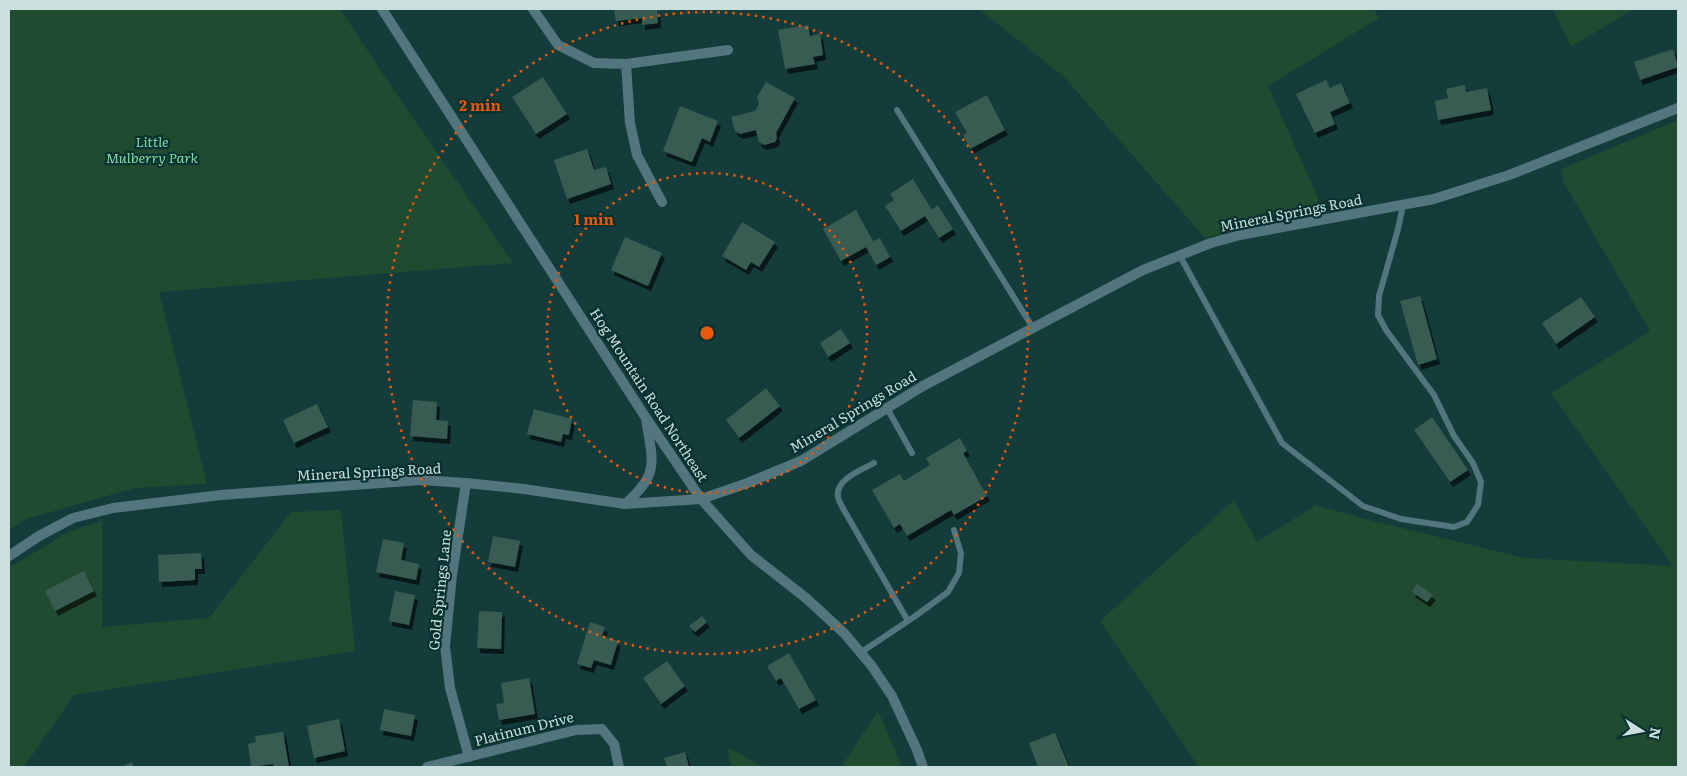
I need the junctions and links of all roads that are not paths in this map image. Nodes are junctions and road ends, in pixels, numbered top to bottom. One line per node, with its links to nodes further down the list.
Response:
1 (533, 9): 4 (street)
2 (386, 10): 12 (street, Hog Mountain Road Northeast)
3 (728, 50): 4 (street)
4 (626, 64): 7 (street)
5 (1678, 108): 8 (street, Mineral Springs Road)
6 (898, 110): 10 (lane)
7 (662, 202)
8 (1403, 205): 9 (street, Mineral Springs Road); 9 (lane)
9 (1180, 256): 10 (street, Mineral Springs Road)
10 (1034, 328): 11 (street, Mineral Springs Road)
11 (887, 408): 13 (lane); 16 (street, Mineral Springs Road)
12 (646, 418): 16 (street, Hog Mountain Road Northeast); 17 (street)
13 (912, 453)
14 (874, 463): 20 (lane)
15 (466, 483): 17 (street, Mineral Springs Road); 19 (street, Mineral Springs Road); 22 (street, Gold Springs Lane)
16 (701, 499): 17 (street, Mineral Springs Road); 21 (street, Hog Mountain Road Northeast)
17 (625, 504)
18 (954, 530): 20 (lane)
19 (9, 556)
20 (908, 621): 21 (lane)
21 (860, 653): 25 (street, Hog Mountain Road Northeast)
22 (469, 757): 23 (street); 24 (street, Platinum Drive)
23 (427, 767)
24 (620, 767)
25 (923, 767)

